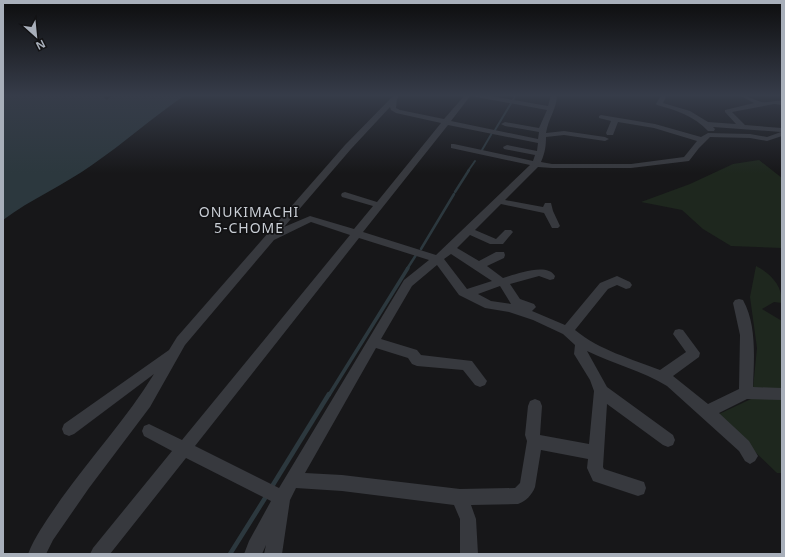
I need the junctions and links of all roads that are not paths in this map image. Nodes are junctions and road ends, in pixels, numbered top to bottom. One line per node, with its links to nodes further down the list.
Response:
1 (372, 121): 35 (street)
2 (442, 121): 8 (street)
3 (545, 121): 19 (street)
4 (614, 121): 16 (street)
5 (626, 121): 14 (street)
6 (701, 121): 10 (street)
7 (737, 121): 11 (street)
8 (446, 122): 19 (street); 30 (street)
9 (505, 124): 19 (street)
10 (706, 124): 11 (street); 18 (street)
11 (742, 126): 12 (street)
12 (782, 130)
13 (576, 131): 15 (street)
14 (672, 131): 20 (street); 23 (street)
15 (564, 133): 19 (street); 21 (street)
16 (610, 133)
17 (782, 134): 22 (street)
18 (713, 135): 22 (street); 23 (street)
19 (543, 136): 27 (street)
20 (665, 138)
21 (605, 139)
22 (767, 139): 24 (street)
23 (702, 140): 27 (street)
24 (782, 142)
25 (454, 146): 27 (street)
26 (507, 147): 27 (street)
27 (538, 159): 29 (street)
28 (345, 195): 30 (street)
29 (498, 202): 31 (street); 32 (street)
30 (378, 205): 33 (street)
31 (555, 226)
32 (469, 231): 34 (street); 36 (street)
33 (356, 232): 35 (street); 38 (street); 62 (street)
34 (508, 232)
35 (268, 239): 50 (street)
36 (450, 249): 38 (street); 39 (street)
37 (500, 255): 39 (street)
38 (438, 259): 43 (street); 48 (street)
39 (479, 266): 41 (street)
40 (550, 276): 41 (street)
41 (501, 282): 43 (street); 45 (street)
42 (626, 286): 46 (street)
43 (467, 293): 46 (street)
44 (739, 303): 54 (street)
45 (542, 312)
46 (566, 331): 49 (street)
47 (679, 334): 51 (street)
48 (374, 342): 52 (street); 65 (street)
49 (581, 343): 51 (street); 53 (street)
50 (177, 346): 58 (street); 70 (street)
51 (662, 376): 57 (street)
52 (480, 381)
53 (601, 392): 60 (street); 63 (street)
54 (746, 393): 55 (street); 57 (street)
55 (782, 394)
56 (535, 406): 61 (street)
57 (707, 412): 64 (street)
58 (69, 429)
59 (149, 431): 62 (street)
60 (668, 440)
61 (535, 441): 63 (street); 67 (street)
62 (183, 449): 68 (street); 71 (street)
63 (596, 453): 66 (street)
64 (750, 456)
65 (292, 480): 67 (street); 68 (street)
66 (638, 488)
67 (460, 497): 73 (street)
68 (282, 498): 69 (street); 72 (street)
69 (252, 552)
70 (37, 554)
71 (99, 554)
72 (273, 554)
73 (469, 554)

